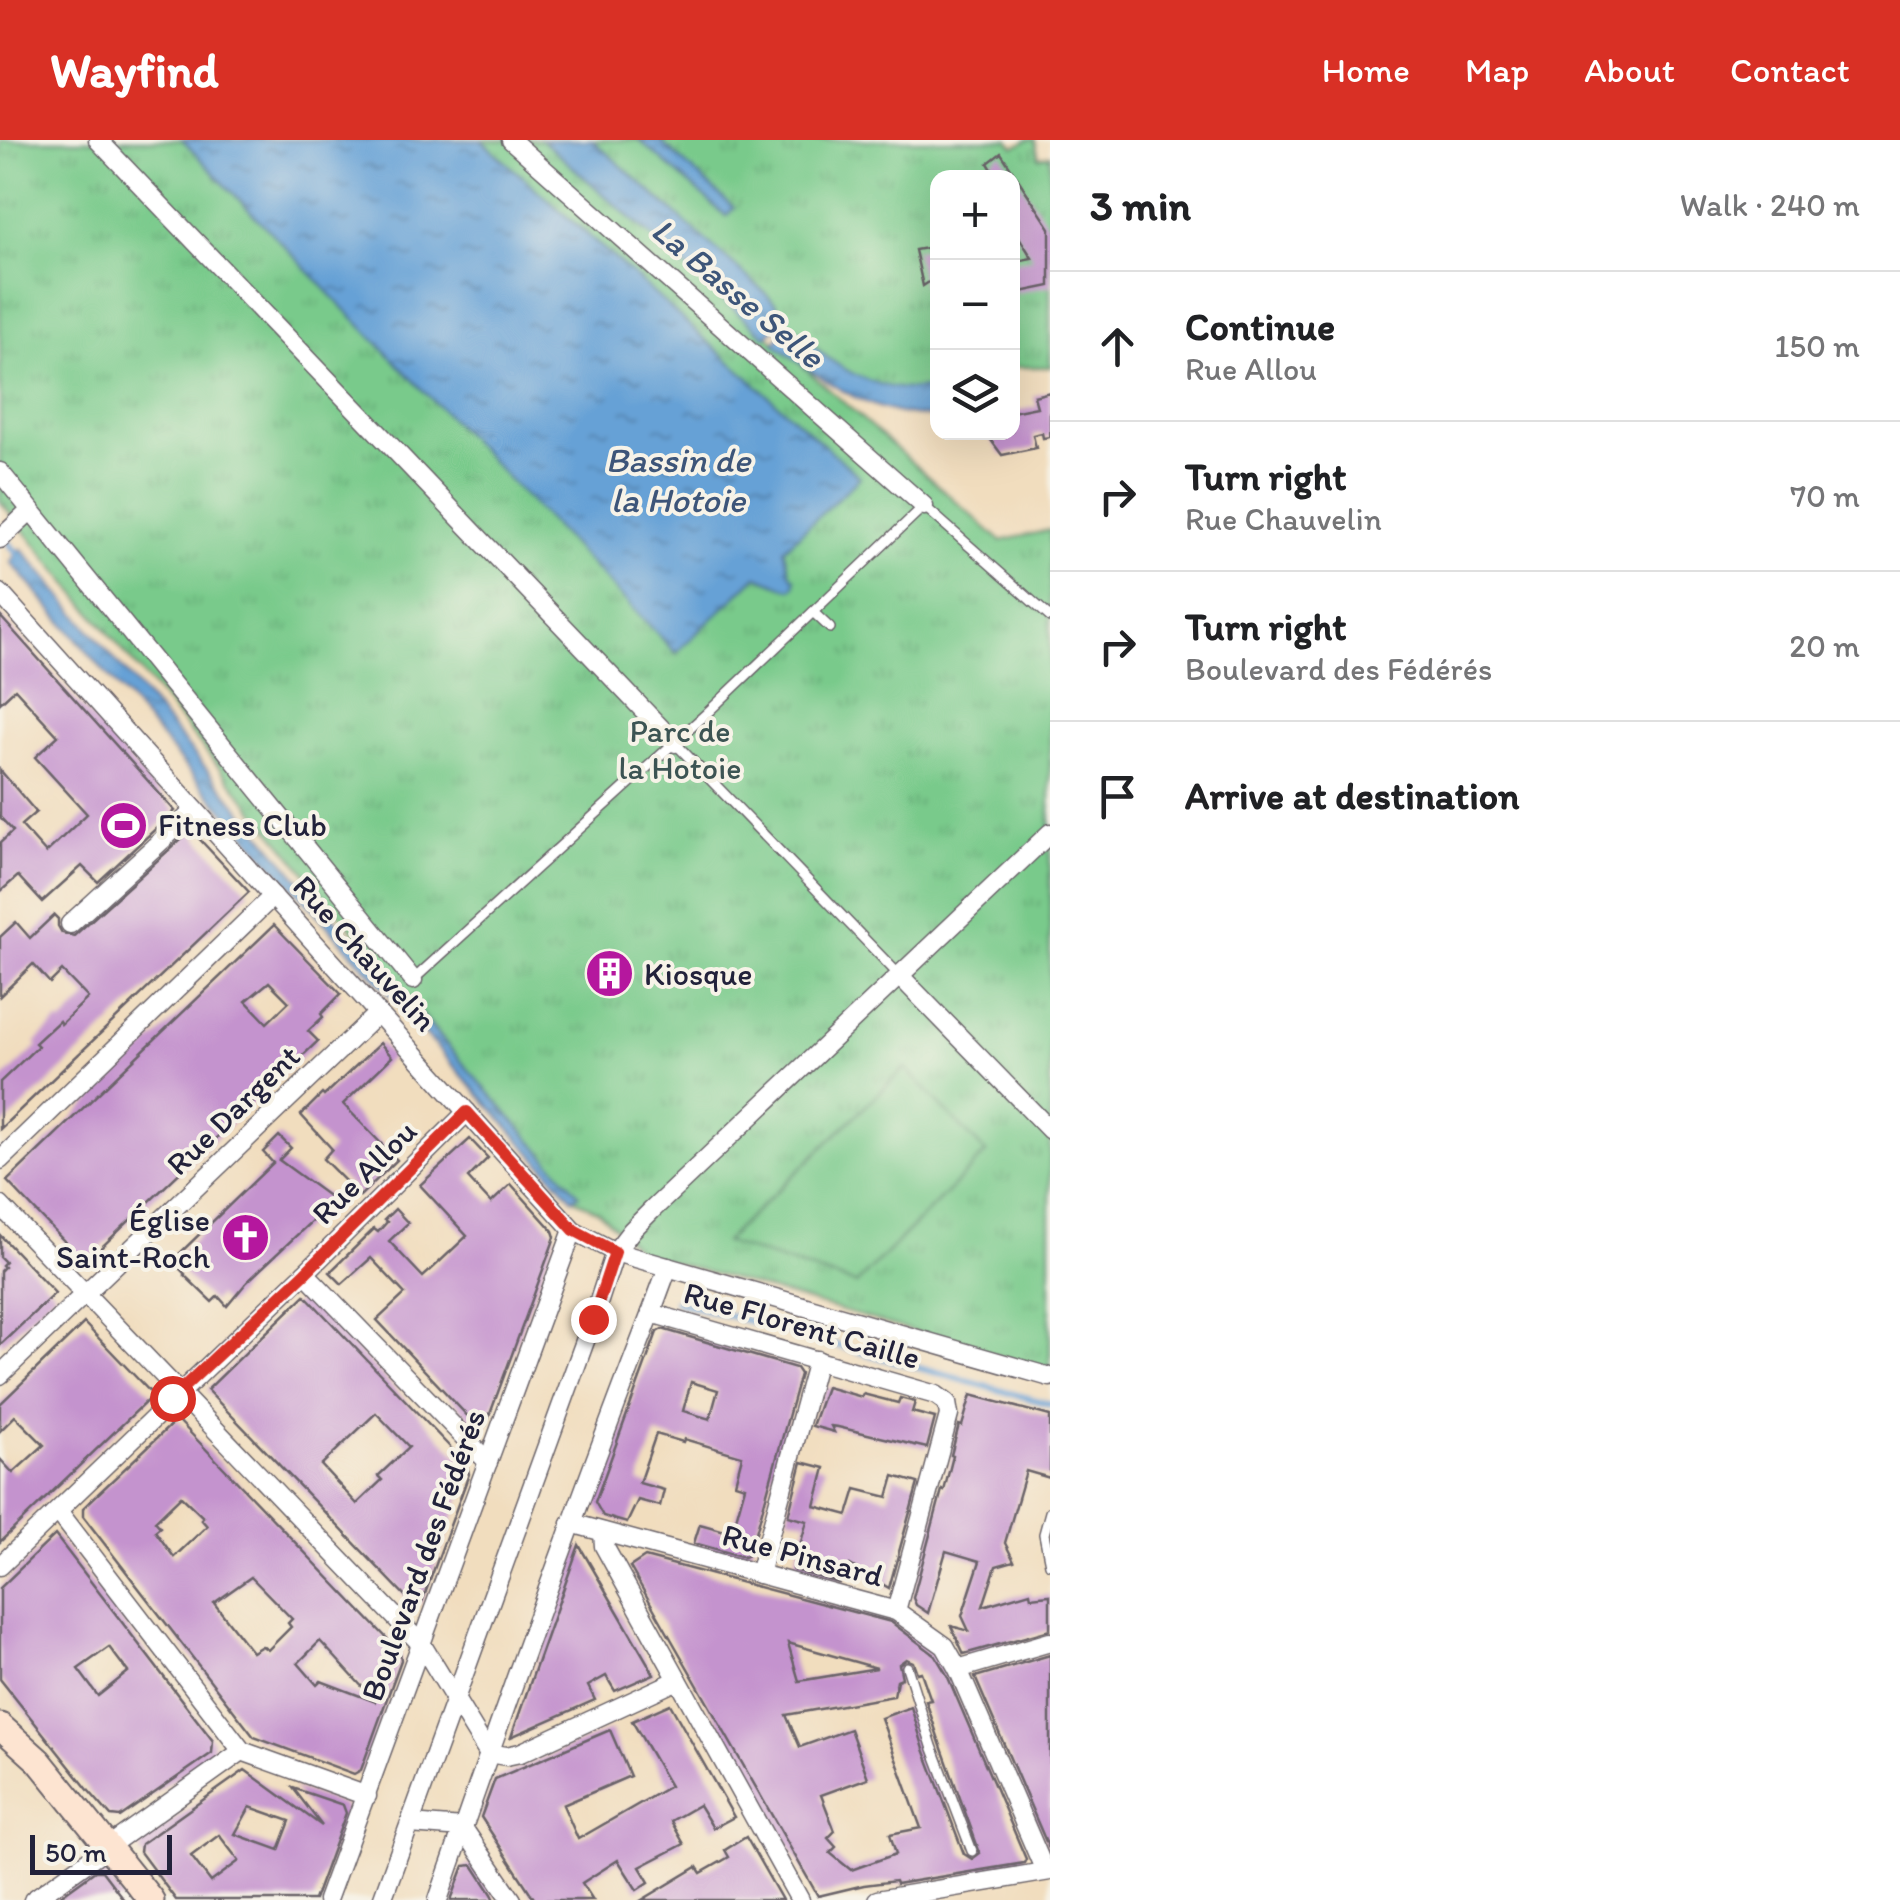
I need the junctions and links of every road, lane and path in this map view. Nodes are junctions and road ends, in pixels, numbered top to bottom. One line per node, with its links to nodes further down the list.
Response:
1 (98, 140): 11 (street)
2 (511, 140): 4 (street)
3 (0, 472): 5 (street)
4 (924, 506): 8 (lane); 9 (lane)
5 (30, 511): 6 (street); 17 (street)
6 (6, 534)
7 (0, 593): 12 (street, Rue Chauvelin)
8 (813, 612): 10 (lane); 11 (lane)
9 (1050, 617)
10 (830, 628)
11 (675, 743): 16 (lane); 17 (lane)
12 (195, 810): 14 (street, Rue Chauvelin); 15 (street)
13 (1050, 832): 16 (street)
14 (273, 896): 18 (street, Rue Chauvelin); 21 (street)
15 (70, 924)
16 (899, 974): 20 (street); 24 (street)
17 (414, 980)
18 (378, 1013): 19 (street, Rue Chauvelin); 27 (street, Rue Dargent)
19 (467, 1112): 23 (street, Rue Chauvelin); 26 (street, Rue Allou)
20 (1050, 1130)
21 (0, 1160)
22 (0, 1205): 27 (street)
23 (574, 1230): 24 (street, Rue Chauvelin); 33 (street, Boulevard des Fédérés)
24 (615, 1252): 25 (street, Rue Chauvelin); 47 (street)
25 (668, 1268): 28 (street, Rue Florent Caille); 31 (street, Rue Chauvelin)
26 (305, 1273): 32 (street, Rue Allou); 33 (street)
27 (85, 1293): 30 (street, Rue Dargent); 32 (street)
28 (651, 1313): 29 (street, Rue Florent Caille); 36 (street)
29 (817, 1360): 40 (street); 41 (street, Rue Florent Caille)
30 (0, 1375)
31 (1050, 1378)
32 (179, 1392): 34 (street, Rue Allou); 43 (street)
33 (488, 1462): 43 (street, Boulevard des Fédérés)
34 (58, 1511): 39 (street, Rue Allou); 49 (street)
35 (1050, 1512): 38 (lane)
36 (572, 1523): 37 (street, Rue Pinsard); 50 (street)
37 (604, 1532): 40 (street, Rue Pinsard); 46 (street)
38 (1050, 1564)
39 (0, 1566)
40 (759, 1574): 41 (street, Rue Pinsard)
41 (896, 1611): 45 (street, Rue Pinsard)
42 (1050, 1642): 45 (street)
43 (422, 1645): 47 (street); 51 (street, Boulevard des Fédérés)
44 (907, 1667): 55 (lane)
45 (958, 1668): 56 (street, Rue Pinsard)
46 (678, 1680): 50 (street); 63 (street)
47 (456, 1698): 50 (street); 52 (street)
48 (0, 1726): 54 (main road)
49 (242, 1751): 51 (street); 54 (street)
50 (488, 1753): 53 (street)
51 (367, 1796): 59 (street, Boulevard des Fédérés)
52 (410, 1824): 53 (street); 60 (street)
53 (462, 1828): 61 (street); 62 (street)
54 (109, 1846): 57 (street); 58 (main road)
55 (972, 1851)
56 (1048, 1871): 64 (street)
57 (33, 1900)
58 (150, 1900)
59 (327, 1900)
60 (382, 1900)
61 (438, 1900)
62 (512, 1900)
63 (800, 1900)
64 (876, 1900)

